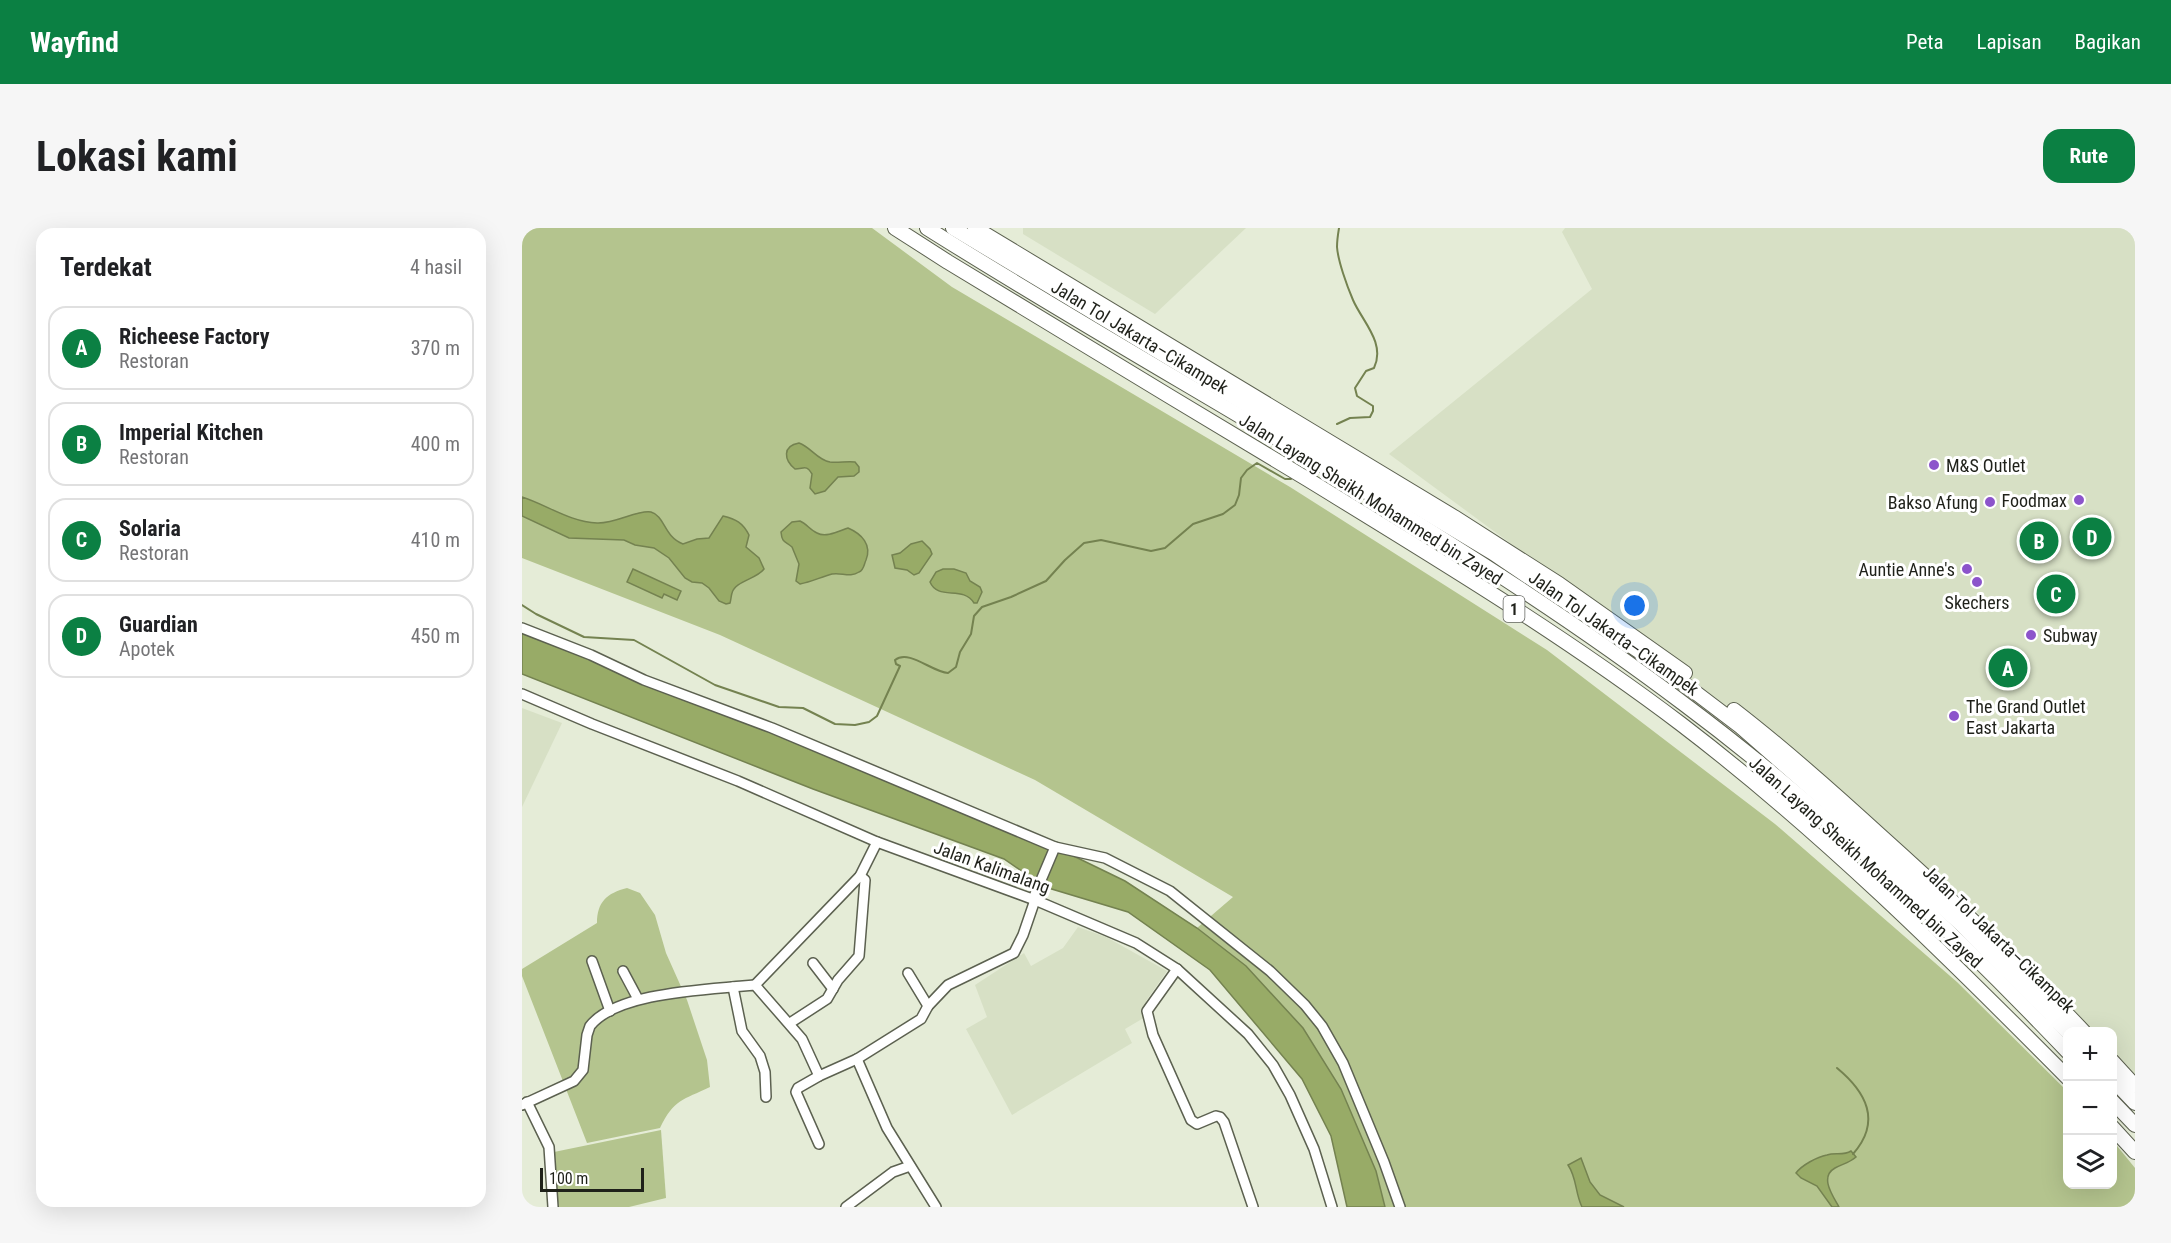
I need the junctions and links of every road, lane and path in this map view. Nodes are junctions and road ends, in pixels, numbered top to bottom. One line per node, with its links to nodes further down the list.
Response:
1 (895, 228): 28 (highway, Jalan Layang Sheikh Mohammed bin Zayed / 1)
2 (927, 228): 25 (highway, Jalan Tol Jakarta–Cikampek / 1)
3 (953, 228): 23 (highway, Jalan Tol Jakarta–Cikampek / 1)
4 (975, 228): 24 (highway, Jalan Layang Sheikh Mohammed bin Zayed)
5 (522, 628): 8 (street)
6 (522, 694): 7 (street, Jalan Kalimalang)
7 (877, 842): 9 (street); 10 (street, Jalan Kalimalang)
8 (1053, 849): 10 (street); 46 (street)
9 (860, 876): 16 (street); 18 (street)
10 (1035, 897): 13 (street, Jalan Kalimalang); 20 (street)
11 (592, 961): 21 (street)
12 (813, 963): 18 (street)
13 (1177, 969): 44 (street); 45 (street, Jalan Kalimalang)
14 (623, 971): 19 (street)
15 (908, 973): 20 (street)
16 (755, 985): 17 (street); 22 (street)
17 (733, 987): 19 (street); 32 (street)
18 (832, 989): 22 (street)
19 (638, 999): 21 (street)
20 (927, 1006): 26 (street)
21 (610, 1011): 34 (street)
22 (790, 1023): 29 (street)
23 (2063, 1027)
24 (2079, 1027)
25 (2063, 1048)
26 (857, 1059): 29 (street); 40 (street)
27 (2117, 1066): 31 (highway)
28 (2063, 1074)
29 (819, 1076): 38 (street)
30 (2114, 1081): 33 (highway)
31 (2135, 1086)
32 (766, 1096)
33 (2135, 1103)
34 (524, 1104): 41 (street)
35 (2117, 1106): 36 (highway)
36 (2135, 1125)
37 (2117, 1132): 39 (highway)
38 (819, 1144)
39 (2135, 1152)
40 (910, 1166): 42 (street); 43 (street)
41 (553, 1207)
42 (846, 1207)
43 (936, 1207)
44 (1253, 1207)
45 (1332, 1207)
46 (1400, 1207)

